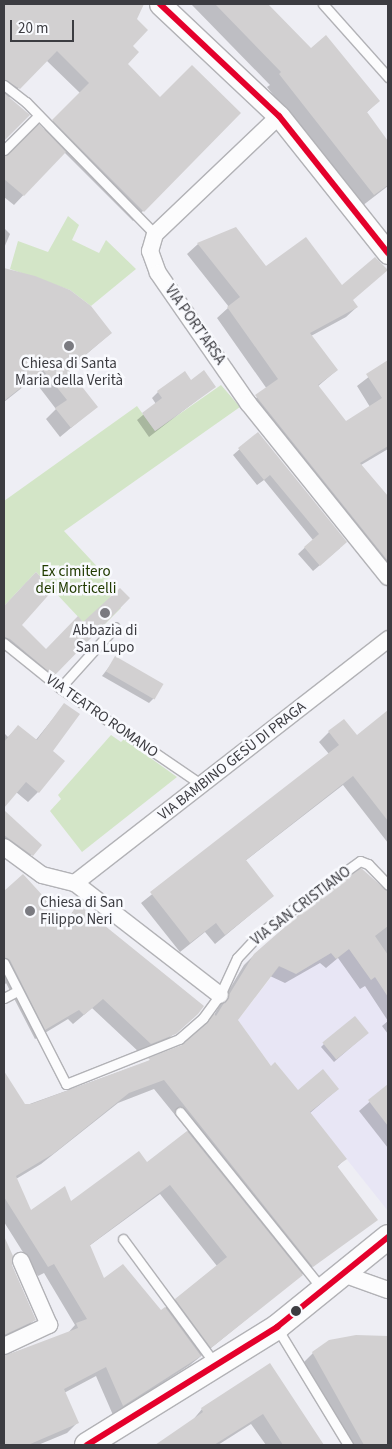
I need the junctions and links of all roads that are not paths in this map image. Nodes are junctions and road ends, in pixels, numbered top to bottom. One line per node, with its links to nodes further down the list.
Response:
1 (160, 4): 6 (street)
2 (323, 4): 3 (lane)
3 (386, 71)
4 (4, 85): 5 (lane)
5 (39, 115): 7 (lane); 8 (lane)
6 (279, 116): 8 (street); 9 (street)
7 (4, 150)
8 (155, 234): 10 (street, VIA PORT'ARSA)
9 (388, 254)
10 (388, 577)
11 (115, 627): 14 (lane)
12 (388, 639): 15 (street, VIA BAMBINO GESÙ DI PRAGA)
13 (4, 643): 14 (lane, VIA TEATRO ROMANO)
14 (60, 688): 15 (lane, VIA TEATRO ROMANO)
15 (202, 785): 17 (street, VIA BAMBINO GESÙ DI PRAGA)
16 (5, 851): 17 (street)
17 (75, 883): 21 (street)
18 (388, 885): 21 (lane, VIA SAN CRISTIANO)
19 (4, 963): 20 (lane, VIA SAN CRISTIANO)
20 (17, 990): 21 (lane, VIA SAN CRISTIANO); 22 (lane)
21 (220, 995)
22 (4, 998)
23 (180, 1112): 28 (lane)
24 (388, 1238): 27 (main road)
25 (123, 1239): 32 (lane)
26 (21, 1261): 31 (street)
27 (343, 1274): 28 (main road); 29 (street)
28 (323, 1290): 30 (main road)
29 (388, 1290)
30 (276, 1327): 32 (main road); 34 (lane)
31 (4, 1346)
32 (217, 1366): 33 (main road)
33 (87, 1445)
34 (348, 1445)

